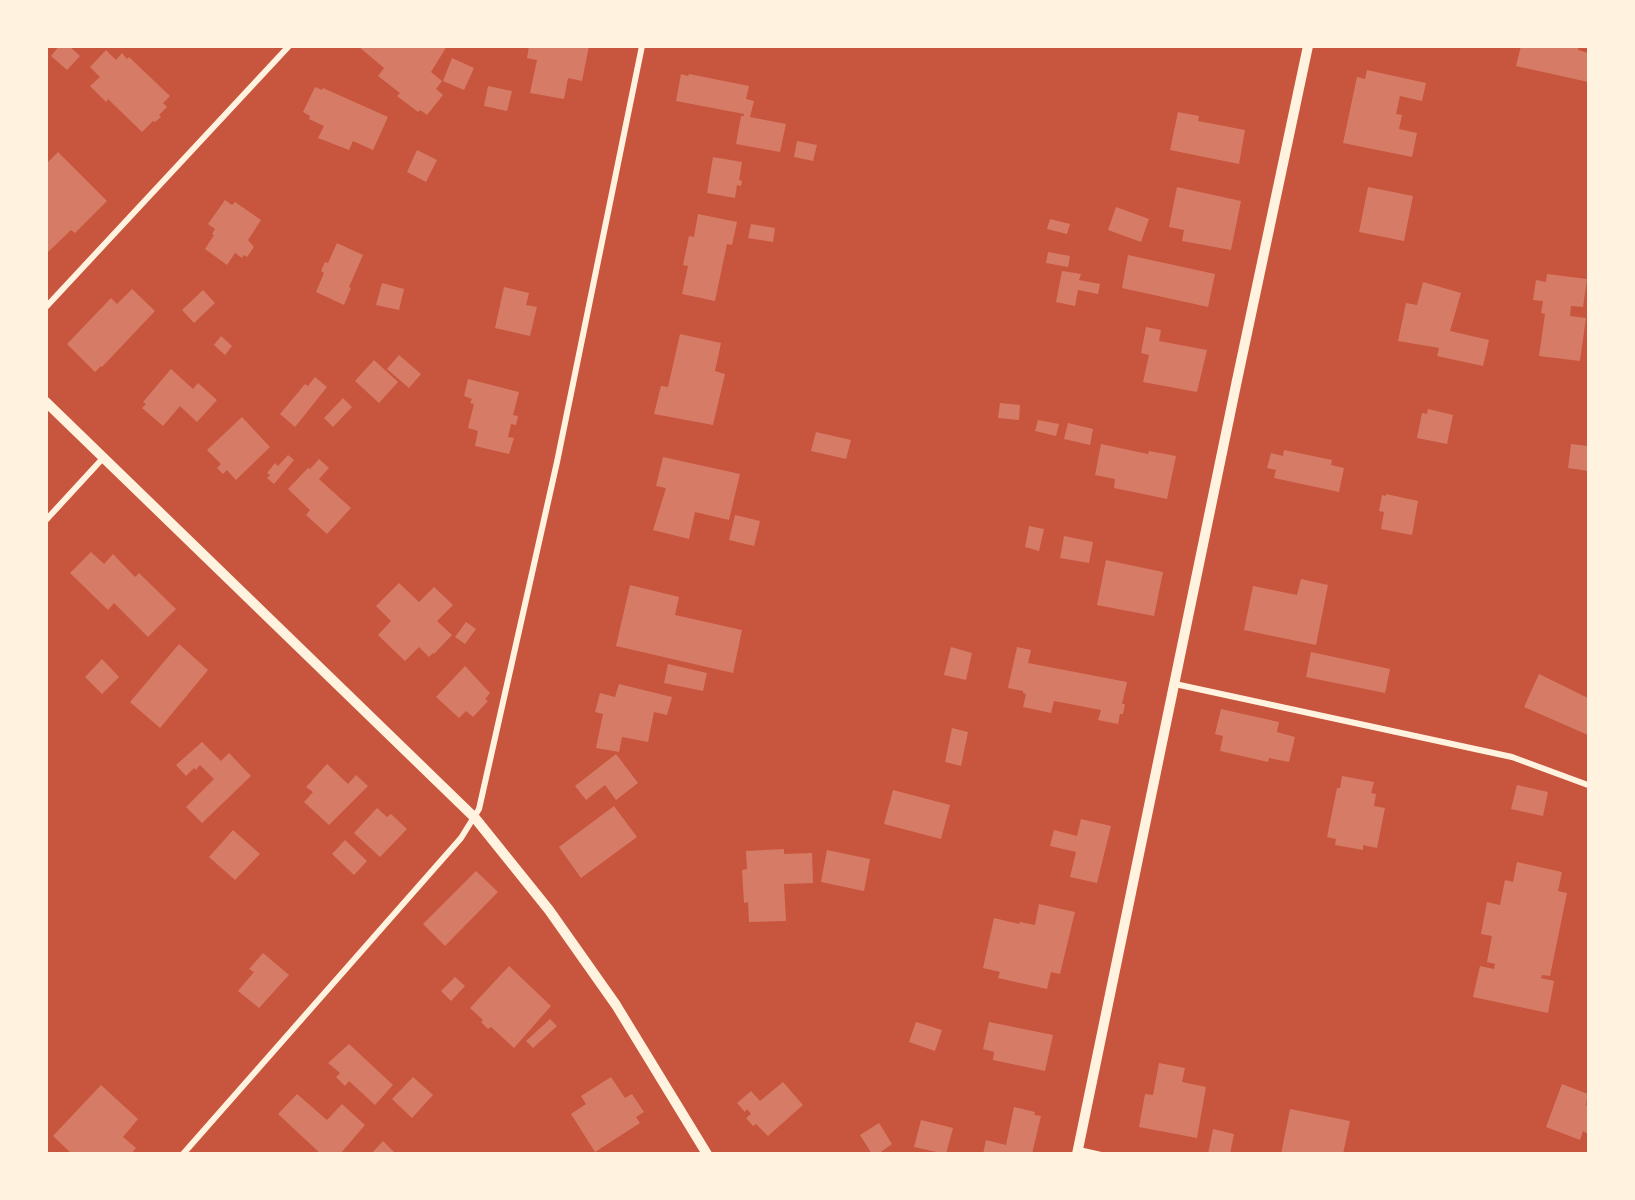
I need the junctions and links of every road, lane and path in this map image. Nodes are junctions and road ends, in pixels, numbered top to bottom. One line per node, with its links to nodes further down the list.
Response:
1 (289, 46): 4 (street)
2 (642, 46): 10 (street)
3 (1308, 46): 8 (street)
4 (46, 307)
5 (46, 402): 6 (street)
6 (104, 457): 7 (street); 10 (street)
7 (46, 520)
8 (1175, 684): 9 (street); 11 (street)
9 (1588, 784)
10 (475, 818): 12 (street); 13 (street)
11 (1078, 1151): 14 (lane)
12 (183, 1154)
13 (708, 1154)
14 (1100, 1154)

